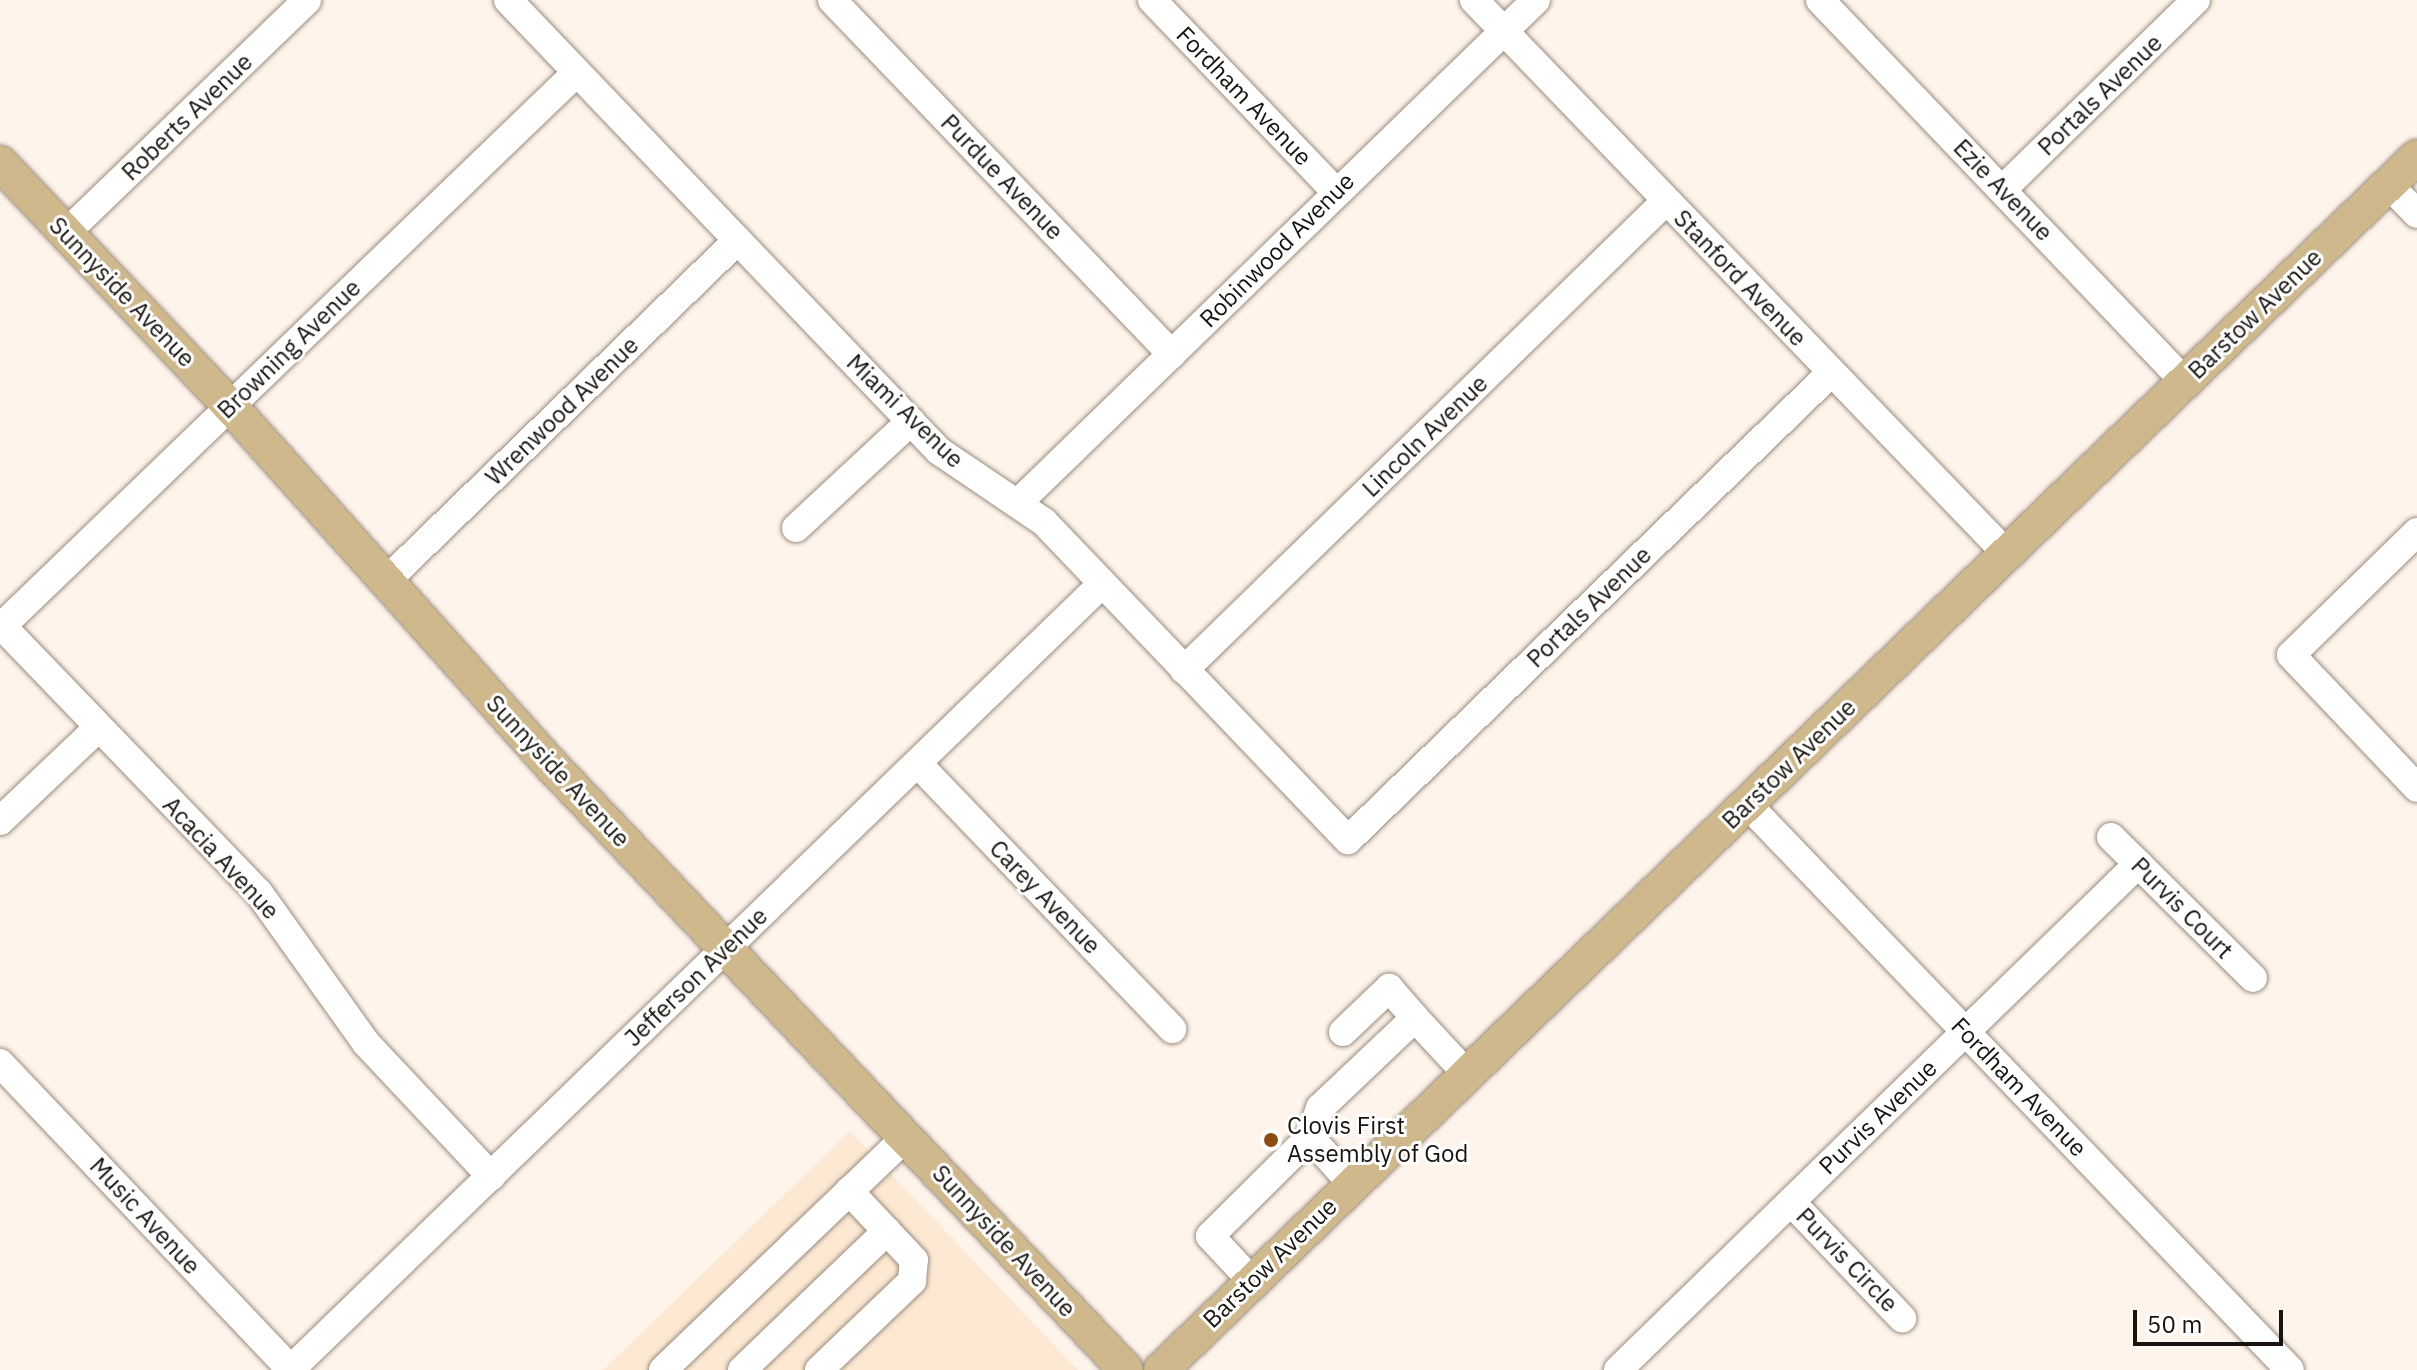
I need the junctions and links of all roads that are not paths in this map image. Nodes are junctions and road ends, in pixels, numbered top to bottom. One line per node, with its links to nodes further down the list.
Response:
1 (307, 0): 18 (street, Roberts Avenue)
2 (508, 0): 10 (street, Miami Avenue)
3 (832, 0): 20 (street, Purdue Avenue)
4 (1152, 0): 15 (street, Fordham Avenue)
5 (1474, 0): 9 (street, Stanford Avenue)
6 (1536, 0): 9 (street, Robinwood Avenue)
7 (1820, 0): 14 (street, Ezie Avenue)
8 (2177, 6): 14 (street, Portals Avenue)
9 (1504, 31): 15 (street, Robinwood Avenue); 16 (street, Stanford Avenue)
10 (576, 73): 19 (street, Miami Avenue); 23 (street, Browning Avenue)
11 (2417, 157): 13 (main road, Barstow Avenue)
12 (0, 163): 18 (main road, Sunnyside Avenue)
13 (2389, 185): 17 (street); 22 (main road, Barstow Avenue)
14 (2003, 189): 22 (street, Ezie Avenue)
15 (1336, 192): 20 (street, Robinwood Avenue)
16 (1666, 201): 21 (street, Stanford Avenue); 32 (street, Lincoln Avenue)
17 (2417, 214)
18 (66, 233): 23 (main road, Sunnyside Avenue)
19 (737, 241): 24 (street, Miami Avenue); 29 (street, Wrenwood Avenue)
20 (1172, 354): 25 (street, Robinwood Avenue)
21 (1831, 373): 28 (street, Stanford Avenue); 39 (street, Portals Avenue)
22 (2185, 382): 28 (main road, Barstow Avenue)
23 (230, 406): 29 (main road, Sunnyside Avenue); 31 (street, Browning Avenue)
24 (911, 421): 25 (street, Miami Avenue); 26 (street)
25 (1020, 501): 30 (street, Miami Avenue)
26 (796, 528)
27 (2417, 532): 35 (street)
28 (2006, 553): 36 (main road, Barstow Avenue)
29 (386, 581): 41 (main road, Sunnyside Avenue)
30 (1102, 584): 32 (street, Miami Avenue); 34 (street, Jefferson Avenue)
31 (1, 625): 33 (street, Acacia Avenue)
32 (1184, 670): 39 (street, Miami Avenue)
33 (97, 729): 37 (street); 51 (street, Acacia Avenue)
34 (919, 765): 41 (street, Jefferson Avenue); 44 (street, Carey Avenue)
35 (2417, 788)
36 (1747, 804): 46 (street, Fordham Avenue); 48 (main road, Barstow Avenue)
37 (0, 821)
38 (2111, 837): 40 (street, Purvis Court)
39 (1348, 840)
40 (2138, 864): 42 (street, Purvis Court); 46 (street, Purvis Avenue)
41 (725, 949): 49 (main road, Sunnyside Avenue); 51 (street, Jefferson Avenue)
42 (2253, 978)
43 (1415, 1018): 45 (street); 48 (street); 50 (street)
44 (1172, 1029)
45 (1343, 1032)
46 (1965, 1032): 54 (street, Purvis Avenue); 65 (street, Fordham Avenue)
47 (0, 1063): 58 (street, Music Avenue)
48 (1467, 1074): 52 (main road, Barstow Avenue)
49 (907, 1136): 53 (street); 62 (main road, Sunnyside Avenue)
50 (1310, 1137): 52 (street); 56 (street)
51 (491, 1176): 58 (street, Jefferson Avenue)
52 (1352, 1184): 56 (main road, Barstow Avenue)
53 (849, 1191): 55 (street); 59 (street)
54 (1791, 1202): 57 (street, Purvis Circle); 64 (street, Purvis Avenue)
55 (887, 1231): 60 (street); 61 (street)
56 (1251, 1280): 63 (main road, Barstow Avenue)
57 (1902, 1318)
58 (291, 1370)
59 (663, 1370)
60 (742, 1370)
61 (819, 1370)
62 (1126, 1370)
63 (1161, 1370)
64 (1618, 1370)
65 (2290, 1370)

